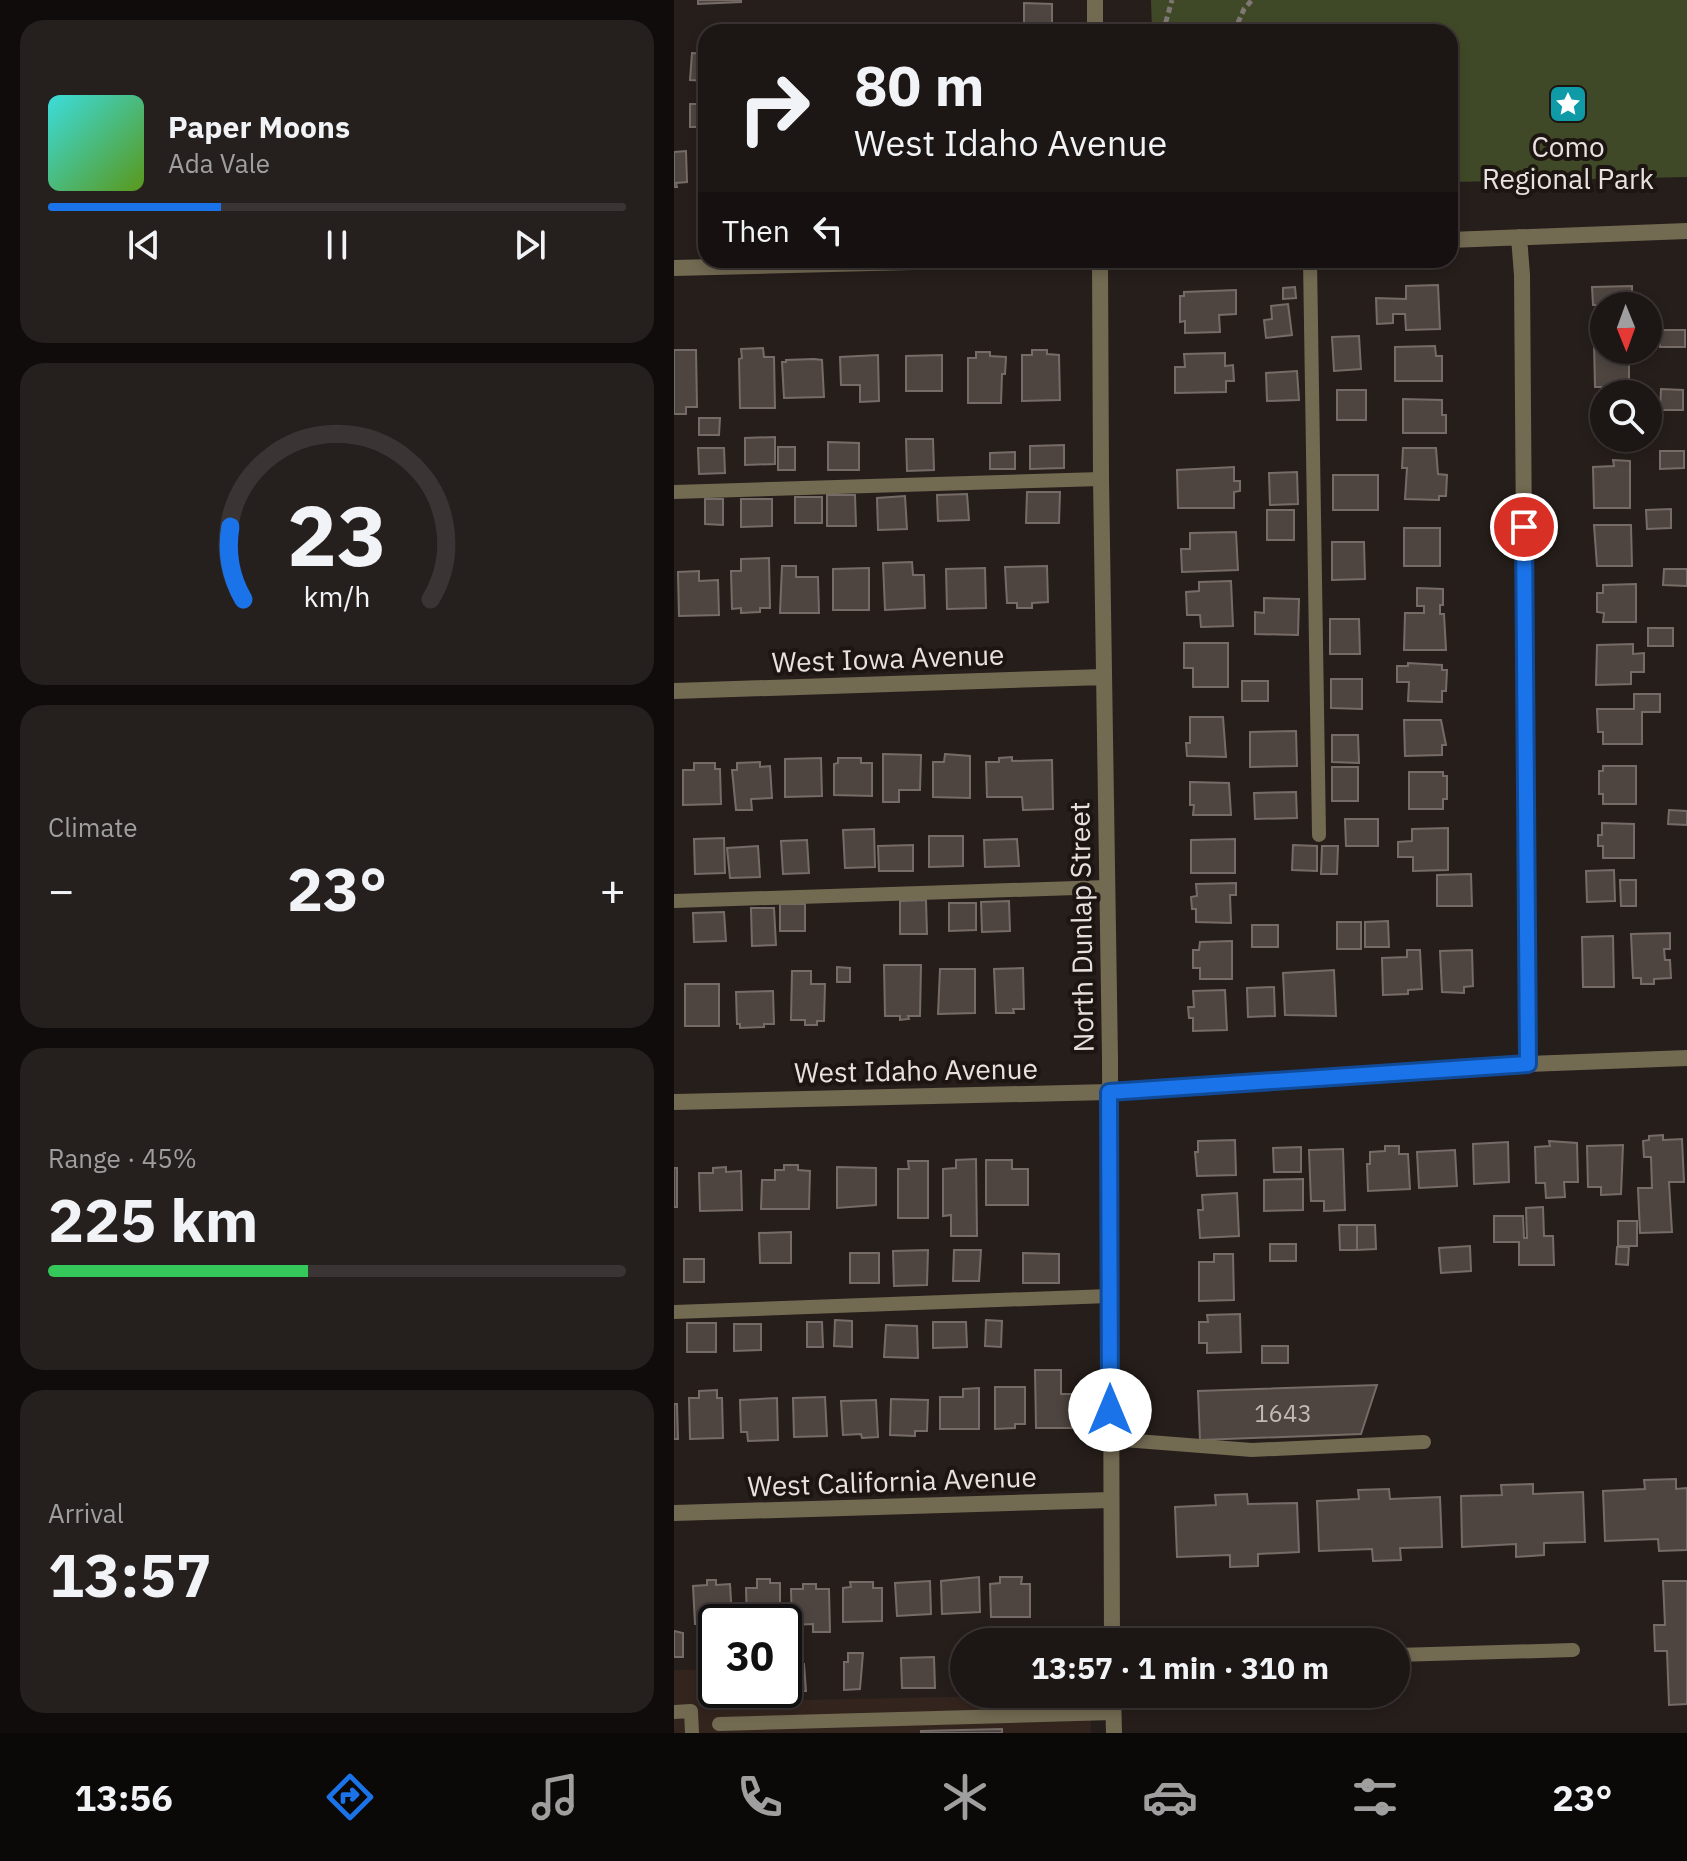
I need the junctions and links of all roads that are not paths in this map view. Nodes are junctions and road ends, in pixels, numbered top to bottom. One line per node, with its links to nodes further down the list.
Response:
1 (1095, 0): 2 (street)
2 (1095, 24)
3 (1687, 231): 4 (street)
4 (1519, 237): 5 (street); 18 (street)
5 (1458, 240)
6 (698, 267): 7 (street)
7 (674, 268)
8 (1100, 268): 10 (street, North Dunlap Street)
9 (1310, 268): 14 (lane)
10 (1101, 479): 11 (lane); 12 (street, North Dunlap Street)
11 (674, 492)
12 (1104, 677): 13 (street, West Iowa Avenue); 15 (street, North Dunlap Street)
13 (674, 691)
14 (1319, 835)
15 (1106, 887): 16 (lane); 19 (street, North Dunlap Street)
16 (674, 901)
17 (1687, 1058): 18 (street, West Idaho Avenue)
18 (1528, 1064): 19 (street, West Idaho Avenue)
19 (1109, 1092): 20 (street, West Idaho Avenue); 21 (street, North Dunlap Street)
20 (674, 1102)
21 (1109, 1296): 22 (lane); 23 (street, North Dunlap Street)
22 (674, 1312)
23 (1111, 1439): 24 (lane); 25 (street, North Dunlap Street)
24 (1424, 1442)
25 (1111, 1500): 26 (street, West California Avenue); 27 (street, North Dunlap Street)
26 (674, 1513)
27 (1112, 1628)
28 (1573, 1650): 29 (lane)
29 (1410, 1655)
30 (1113, 1708): 32 (street)
31 (674, 1712): 34 (lane)
32 (1113, 1713): 33 (lane); 35 (street)
33 (719, 1724)
34 (692, 1733)
35 (1114, 1733)

